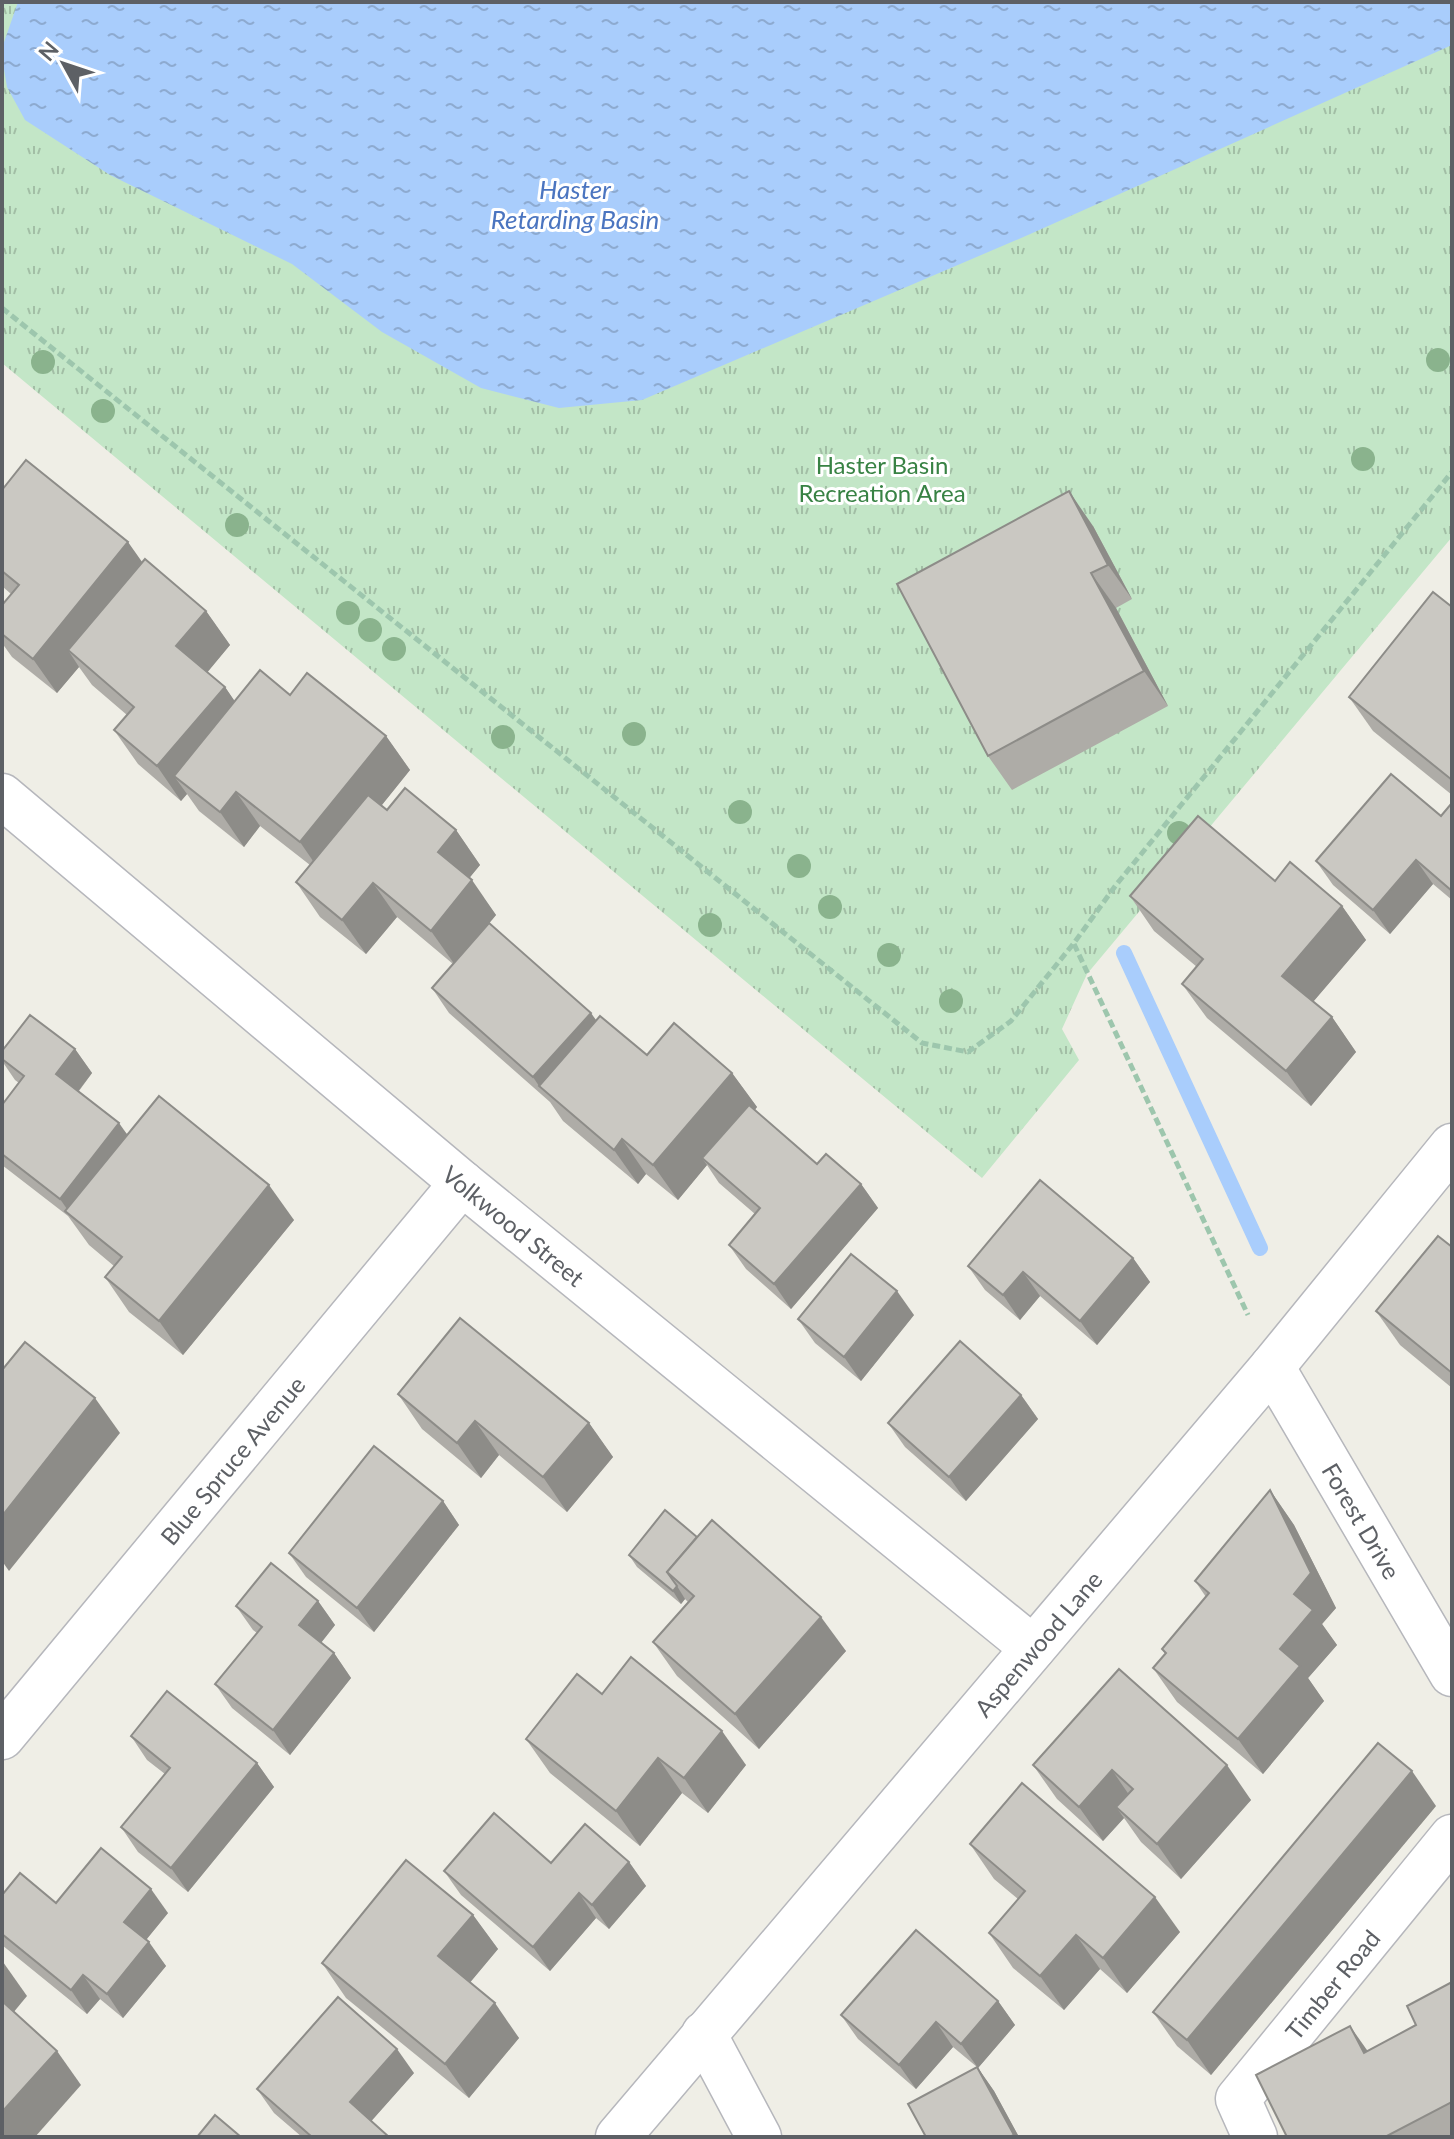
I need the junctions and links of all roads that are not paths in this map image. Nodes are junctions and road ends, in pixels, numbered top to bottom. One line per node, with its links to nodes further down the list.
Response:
1 (2, 796): 3 (street, Volkwood Street)
2 (1452, 1146): 4 (street, Aspenwood Lane)
3 (462, 1183): 5 (street, Volkwood Street); 7 (street, Blue Spruce Avenue)
4 (1272, 1367): 5 (street, Aspenwood Lane); 6 (street, Forest Drive)
5 (1033, 1648): 9 (street, Aspenwood Lane)
6 (1452, 1674)
7 (11, 1708)
8 (1452, 1837): 12 (street, Timber Road)
9 (704, 2034): 10 (street, Aspenwood Lane); 11 (street)
10 (618, 2137)
11 (759, 2137)
12 (1255, 2137)

